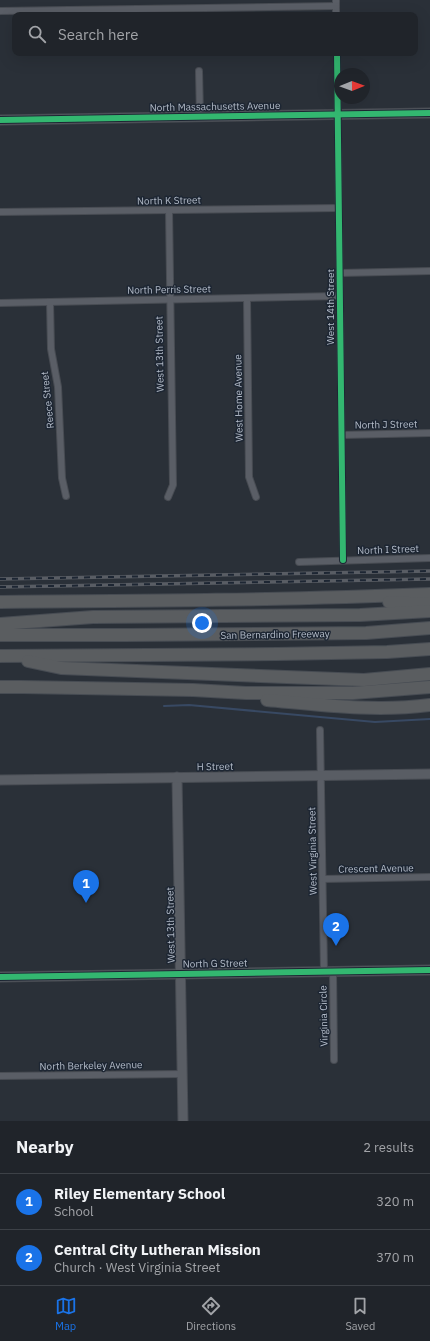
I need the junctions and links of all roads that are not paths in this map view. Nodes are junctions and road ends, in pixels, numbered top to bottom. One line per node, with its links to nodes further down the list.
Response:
1 (336, 3): 2 (street)
2 (0, 11)
3 (337, 56): 6 (street, West 14th Street)
4 (199, 71): 7 (street)
5 (430, 113): 6 (street, North Massachusetts Avenue)
6 (338, 114): 7 (street, North Massachusetts Avenue); 9 (street, West 14th Street)
7 (200, 116): 8 (street, North Massachusetts Avenue)
8 (0, 120)
9 (339, 208): 10 (street, North K Street); 13 (street, West 14th Street)
10 (169, 210): 11 (street, North K Street); 16 (street, West 13th Street)
11 (0, 212)
12 (430, 271): 13 (street)
13 (340, 273): 14 (street, West 14th Street)
14 (339, 296): 15 (street, North Perris Street); 20 (street, West 14th Street)
15 (247, 298): 16 (street, North Perris Street); 23 (street, West Home Avenue)
16 (170, 299): 17 (street, North Perris Street); 22 (street, West 13th Street)
17 (50, 302): 18 (street, North Perris Street); 21 (street, Reece Street)
18 (0, 303)
19 (430, 433): 20 (street, North J Street)
20 (342, 435): 25 (street, West 14th Street)
21 (66, 496)
22 (168, 497)
23 (256, 497)
24 (430, 558): 25 (street, North I Street)
25 (343, 560): 26 (street, North I Street)
26 (299, 562)
27 (430, 594): 28 (highway)
28 (320, 598): 29 (highway); 30 (highway)
29 (0, 602)
30 (430, 604)
31 (430, 611): 32 (highway)
32 (0, 624)
33 (430, 628): 34 (highway, San Bernardino Freeway)
34 (0, 635)
35 (430, 649): 36 (highway, San Bernardino Freeway)
36 (3, 656): 37 (highway)
37 (430, 674)
38 (0, 687): 40 (highway)
39 (430, 688): 40 (highway)
40 (246, 693): 41 (highway)
41 (430, 705)
42 (320, 730): 44 (street, West Virginia Street)
43 (430, 774): 44 (street, H Street)
44 (321, 775): 45 (street, H Street); 48 (street, West Virginia Street)
45 (178, 777): 46 (street, H Street); 51 (street, West 13th Street)
46 (0, 780)
47 (430, 877): 48 (street, Crescent Avenue)
48 (322, 879): 50 (street, West Virginia Street)
49 (430, 970): 50 (street, North G Street)
50 (328, 971): 51 (street, North G Street); 53 (street, Virginia Circle)
51 (182, 974): 52 (street, North G Street); 54 (street, West 13th Street)
52 (0, 977)
53 (334, 1060)
54 (183, 1074): 55 (street, North Berkeley Avenue); 56 (street, West 13th Street)
55 (0, 1076)
56 (183, 1121)

